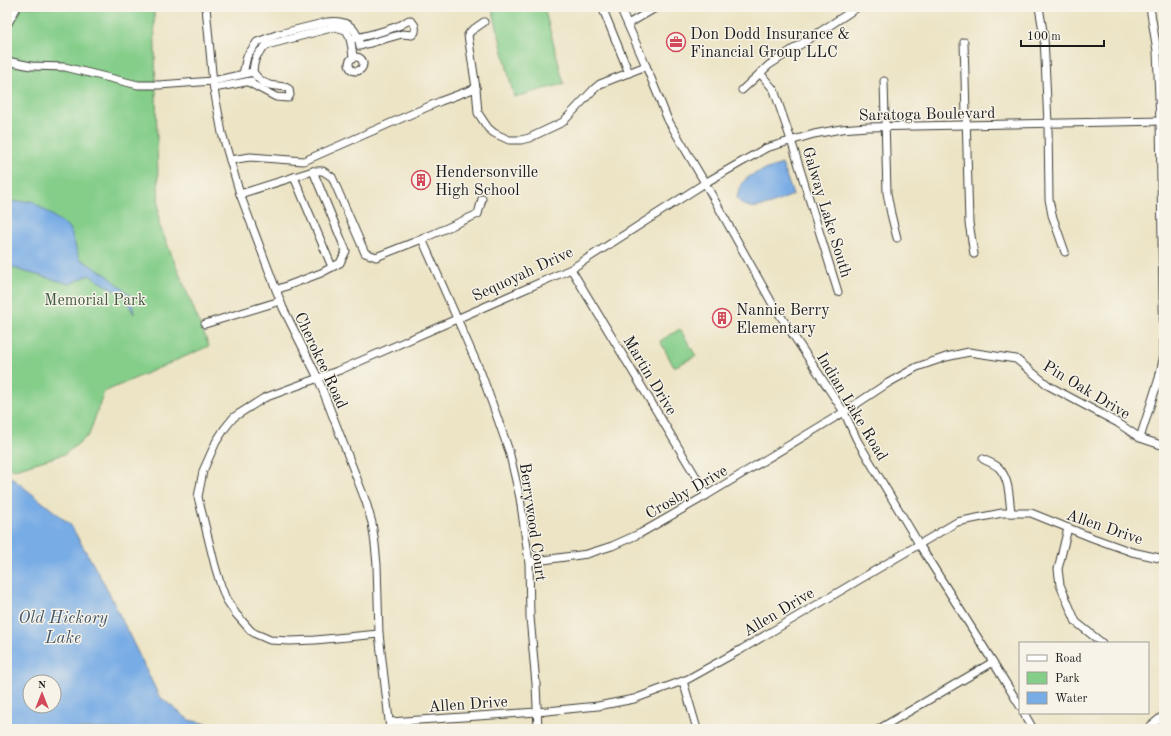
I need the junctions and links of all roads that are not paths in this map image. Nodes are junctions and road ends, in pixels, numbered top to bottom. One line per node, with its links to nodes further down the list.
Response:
1 (18, 7): 11 (street)
2 (206, 7): 28 (street, Cherokee Road)
3 (602, 7): 22 (street)
4 (620, 7): 10 (street, Indian Lake Road)
5 (657, 7): 10 (street)
6 (858, 7): 23 (street)
7 (1040, 7): 32 (street)
8 (1150, 7): 31 (street)
9 (484, 22): 29 (street)
10 (628, 24): 20 (street, Indian Lake Road)
11 (7, 25)
12 (316, 28): 13 (street); 14 (street); 16 (street)
13 (359, 38): 14 (street); 17 (street); 17 (street)
14 (350, 39): 18 (street)
15 (964, 42): 33 (street)
16 (262, 44): 21 (street); 24 (street)
17 (360, 46): 18 (street); 18 (street)
18 (352, 48)
19 (7, 61): 28 (street)
20 (646, 66): 22 (street); 39 (street, Indian Lake Road)
21 (253, 72): 24 (street); 25 (street)
22 (629, 73): 29 (street)
23 (760, 73): 30 (street); 35 (street, Galway Lake South)
24 (243, 74): 28 (street)
25 (258, 79): 27 (street); 27 (street)
26 (884, 81): 34 (street)
27 (248, 82): 28 (street)
28 (213, 84): 36 (street, Cherokee Road)
29 (476, 88): 36 (street)
30 (742, 90)
31 (1162, 121): 32 (street, Saratoga Boulevard); 55 (street)
32 (1048, 124): 33 (street, Saratoga Boulevard); 44 (street)
33 (966, 125): 34 (street, Saratoga Boulevard); 45 (street)
34 (885, 127): 35 (street, Saratoga Boulevard); 42 (street)
35 (791, 140): 39 (street, Saratoga Boulevard); 49 (street, Galway Lake South)
36 (230, 160): 40 (street, Cherokee Road)
37 (313, 171): 38 (street); 43 (street); 46 (street)
38 (294, 177): 40 (street); 46 (street)
39 (705, 183): 47 (street, Sequoyah Drive); 54 (street, Indian Lake Road)
40 (240, 194): 48 (street, Cherokee Road)
41 (482, 199): 43 (street)
42 (897, 238)
43 (422, 239): 51 (street, Berrywood Court)
44 (1065, 252)
45 (974, 254)
46 (332, 267): 48 (street)
47 (571, 269): 51 (street, Sequoyah Drive); 58 (street, Martin Drive)
48 (276, 290): 53 (street, Cherokee Road)
49 (838, 292)
50 (277, 302): 52 (street)
51 (456, 318): 53 (street, Sequoyah Drive); 63 (street, Berrywood Court)
52 (205, 324)
53 (318, 378): 64 (street, Cherokee Road); 64 (street, Sequoyah Drive)
54 (844, 412): 55 (street, Pin Oak Drive); 58 (street, Crosby Drive); 61 (street, Indian Lake Road)
55 (1140, 438): 56 (street, Pin Oak Drive)
56 (1164, 446)
57 (983, 459): 59 (street)
58 (707, 495): 63 (street, Crosby Drive)
59 (1011, 513): 60 (street, Allen Drive); 61 (street, Allen Drive)
60 (1068, 528): 62 (street, Allen Drive); 65 (street)
61 (919, 545): 66 (street, Indian Lake Road); 67 (street, Allen Drive)
62 (1164, 559)
63 (529, 562): 69 (street, Berrywood Court)
64 (379, 634): 72 (street, Cherokee Road)
65 (1101, 642)
66 (993, 662): 68 (street, Indian Lake Road); 75 (street)
67 (683, 681): 69 (street, Allen Drive); 74 (street)
68 (1019, 704)
69 (537, 712): 72 (street, Allen Drive); 73 (street, Berrywood Court)
70 (1025, 714): 76 (street)
71 (1164, 715): 77 (street)
72 (390, 726)
73 (538, 729)
74 (697, 729)
75 (879, 729)
76 (1034, 729)
77 (1147, 729)

